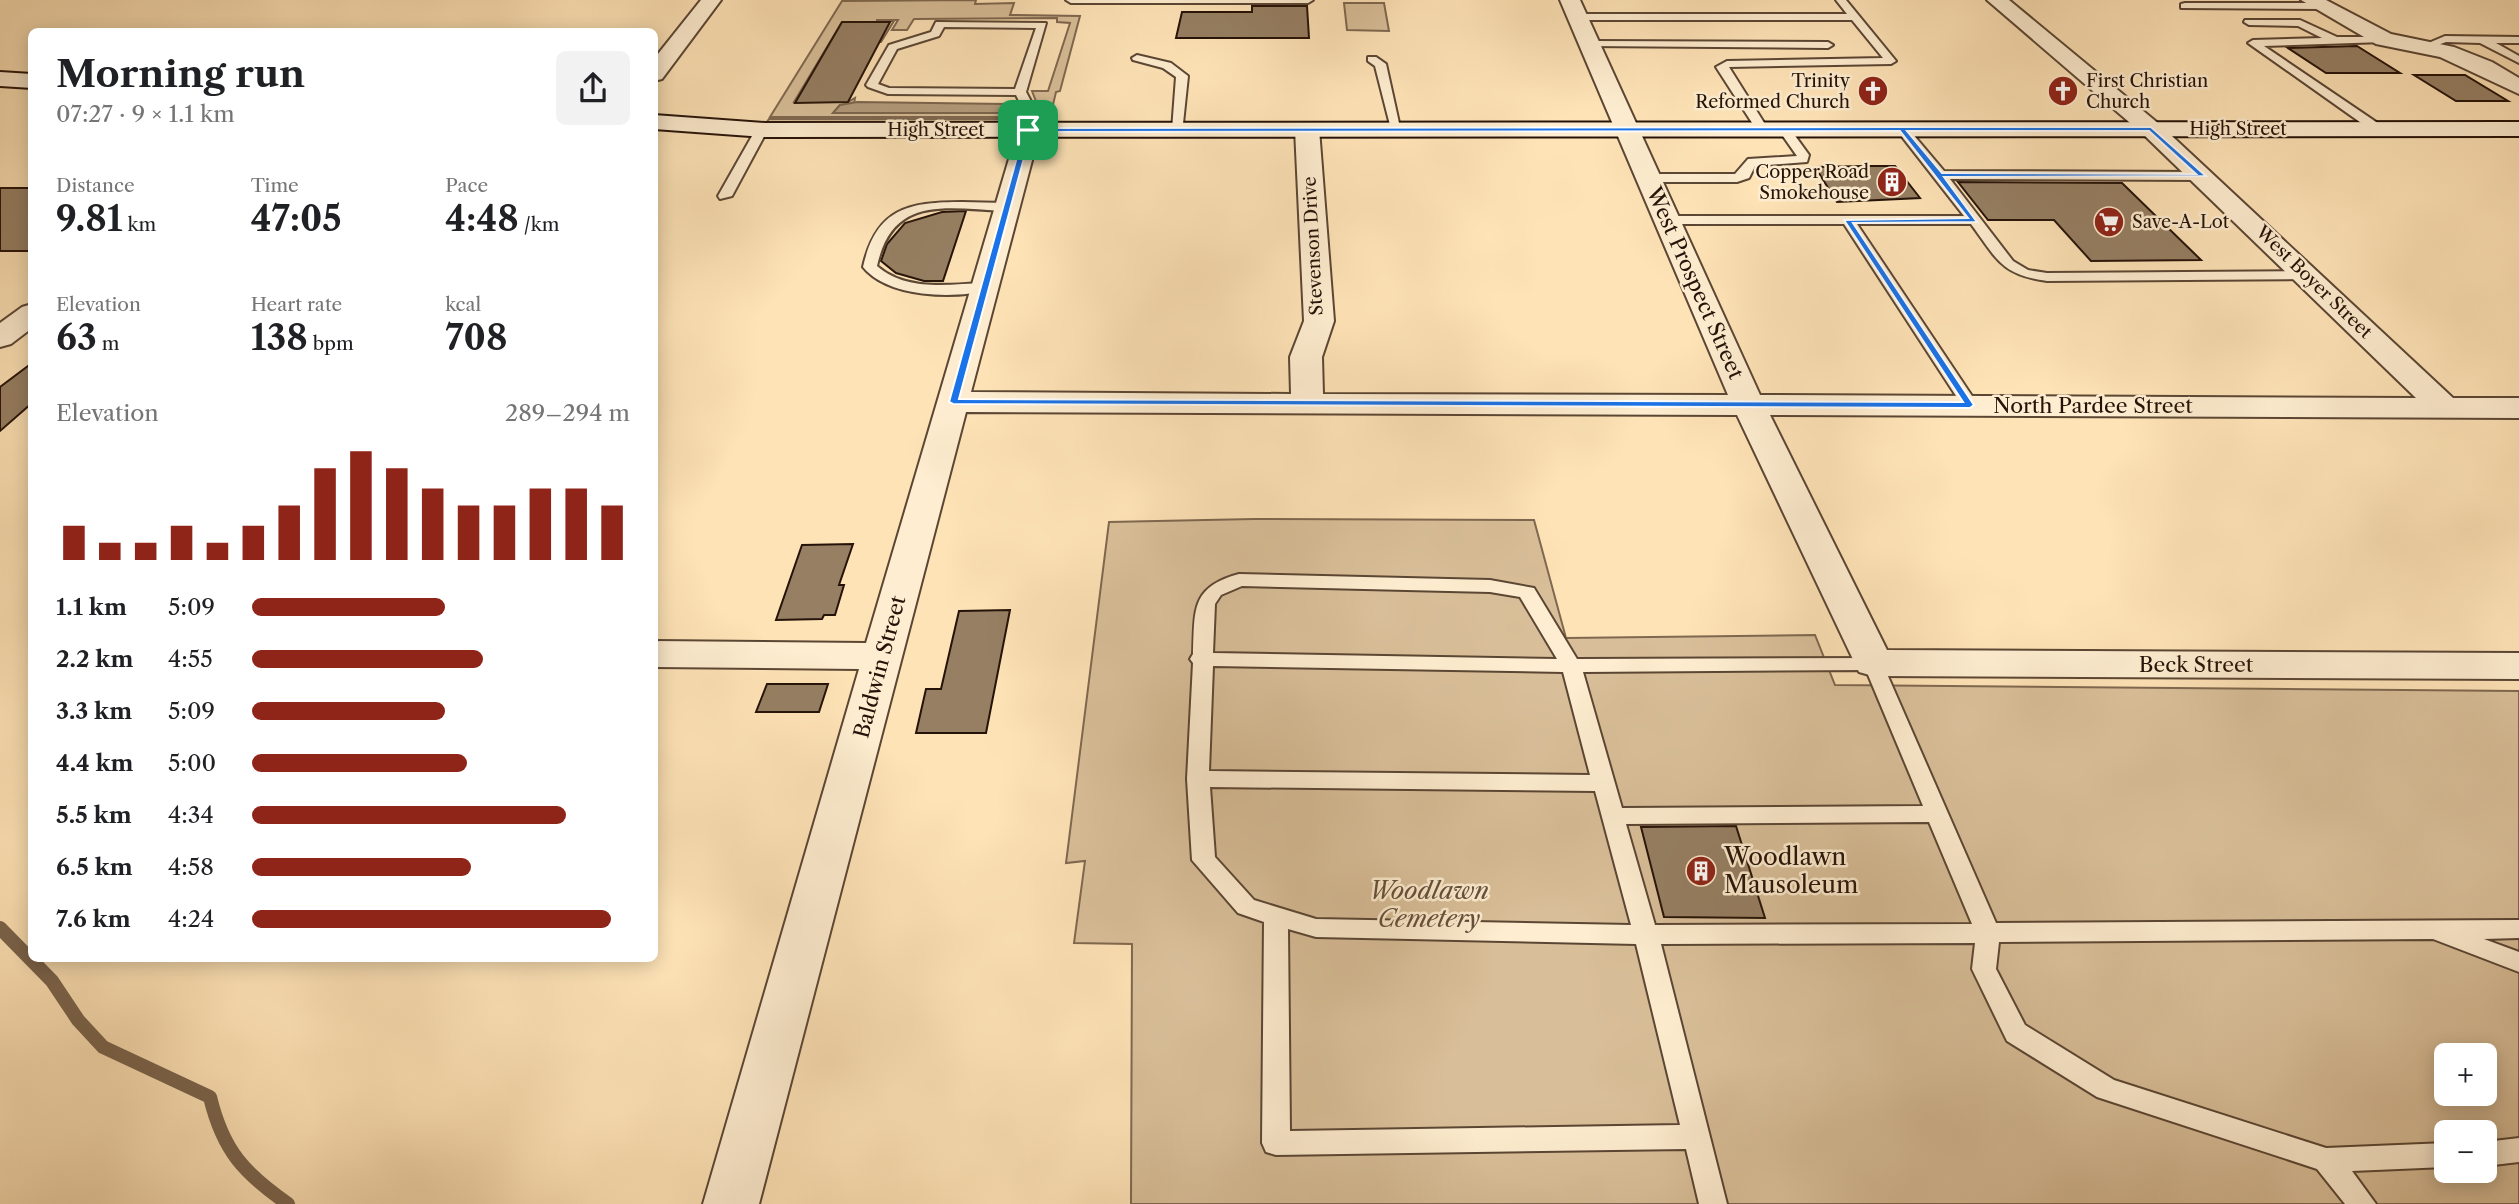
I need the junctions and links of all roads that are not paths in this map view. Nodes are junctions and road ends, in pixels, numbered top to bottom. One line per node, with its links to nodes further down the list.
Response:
1 (711, 0): 22 (street)
2 (1071, 0): 3 (lane)
3 (1308, 0)
4 (1841, 0): 9 (lane)
5 (1997, 0): 32 (street, West Boyer Street)
6 (2315, 3): 7 (lane); 12 (street)
7 (2185, 6)
8 (1574, 8): 11 (lane); 16 (street, West Prospect Street)
9 (1855, 17): 11 (lane); 21 (lane)
10 (2249, 22): 14 (lane)
11 (1817, 31): 16 (lane); 21 (lane)
12 (2384, 39): 14 (lane); 17 (street)
13 (2482, 39): 15 (lane); 17 (lane); 20 (lane)
14 (2334, 40): 33 (lane)
15 (2519, 40)
16 (1591, 44): 29 (street, West Prospect Street)
17 (2424, 47): 23 (street)
18 (1137, 58): 36 (lane)
19 (1371, 59): 28 (lane)
20 (2519, 60)
21 (1841, 62): 30 (lane)
22 (658, 69)
23 (2519, 87)
24 (1020, 92): 24 (lane); 35 (lane)
25 (658, 122): 26 (street, High Street)
26 (762, 129): 35 (street, High Street); 40 (lane)
27 (1307, 129): 28 (street, High Street); 36 (street, High Street); 50 (street, Stevenson Drive)
28 (1397, 129): 29 (street, High Street)
29 (1626, 129): 30 (street, High Street); 39 (street, West Prospect Street)
30 (1773, 129): 31 (street, High Street); 39 (lane)
31 (1902, 129): 32 (street, High Street); 37 (lane)
32 (2151, 129): 33 (street, High Street); 38 (street, West Boyer Street)
33 (2378, 129): 34 (street, High Street)
34 (2519, 129)
35 (1024, 130): 36 (street, High Street); 41 (street, Baldwin Street)
36 (1178, 130)
37 (1940, 175): 38 (lane); 44 (lane)
38 (2203, 176): 45 (street, West Boyer Street)
39 (1648, 178): 42 (street, West Prospect Street)
40 (724, 196)
41 (1006, 207): 46 (street, Baldwin Street); 46 (lane)
42 (1665, 220): 43 (lane); 51 (street, West Prospect Street)
43 (1847, 220): 44 (lane); 52 (lane)
44 (1974, 220): 45 (lane)
45 (2307, 275): 53 (street, West Boyer Street)
46 (985, 287): 49 (street, Baldwin Street)
47 (28, 316): 48 (street)
48 (0, 338)
49 (953, 402): 50 (street, North Pardee Street); 56 (street, Baldwin Street)
50 (1307, 403): 51 (street, North Pardee Street)
51 (1748, 404): 52 (street, North Pardee Street); 58 (street, West Prospect Street)
52 (1970, 405): 53 (street, North Pardee Street)
53 (2444, 407): 54 (street, North Pardee Street)
54 (2519, 408)
55 (658, 653): 56 (street)
56 (883, 656): 76 (street, Baldwin Street)
57 (1200, 659): 59 (lane); 59 (lane); 61 (lane)
58 (1873, 663): 59 (lane); 60 (street, Beck Street); 63 (lane)
59 (1571, 666): 62 (lane)
60 (2519, 666)
61 (1198, 779): 62 (lane); 65 (lane)
62 (1604, 783): 64 (lane)
63 (1936, 814): 64 (lane); 68 (lane)
64 (1613, 816): 69 (lane)
65 (1276, 916): 69 (lane); 71 (lane)
66 (2431, 929): 67 (lane); 68 (lane); 70 (lane)
67 (2519, 929)
68 (1987, 933): 69 (lane); 75 (lane)
69 (1646, 935): 71 (lane)
70 (2519, 962)
71 (1696, 1138): 77 (lane)
72 (2519, 1150): 73 (lane)
73 (2497, 1153)
74 (2434, 1156): 75 (lane)
75 (2326, 1160): 78 (lane)
76 (731, 1204)
77 (1713, 1204)
78 (2362, 1204)

